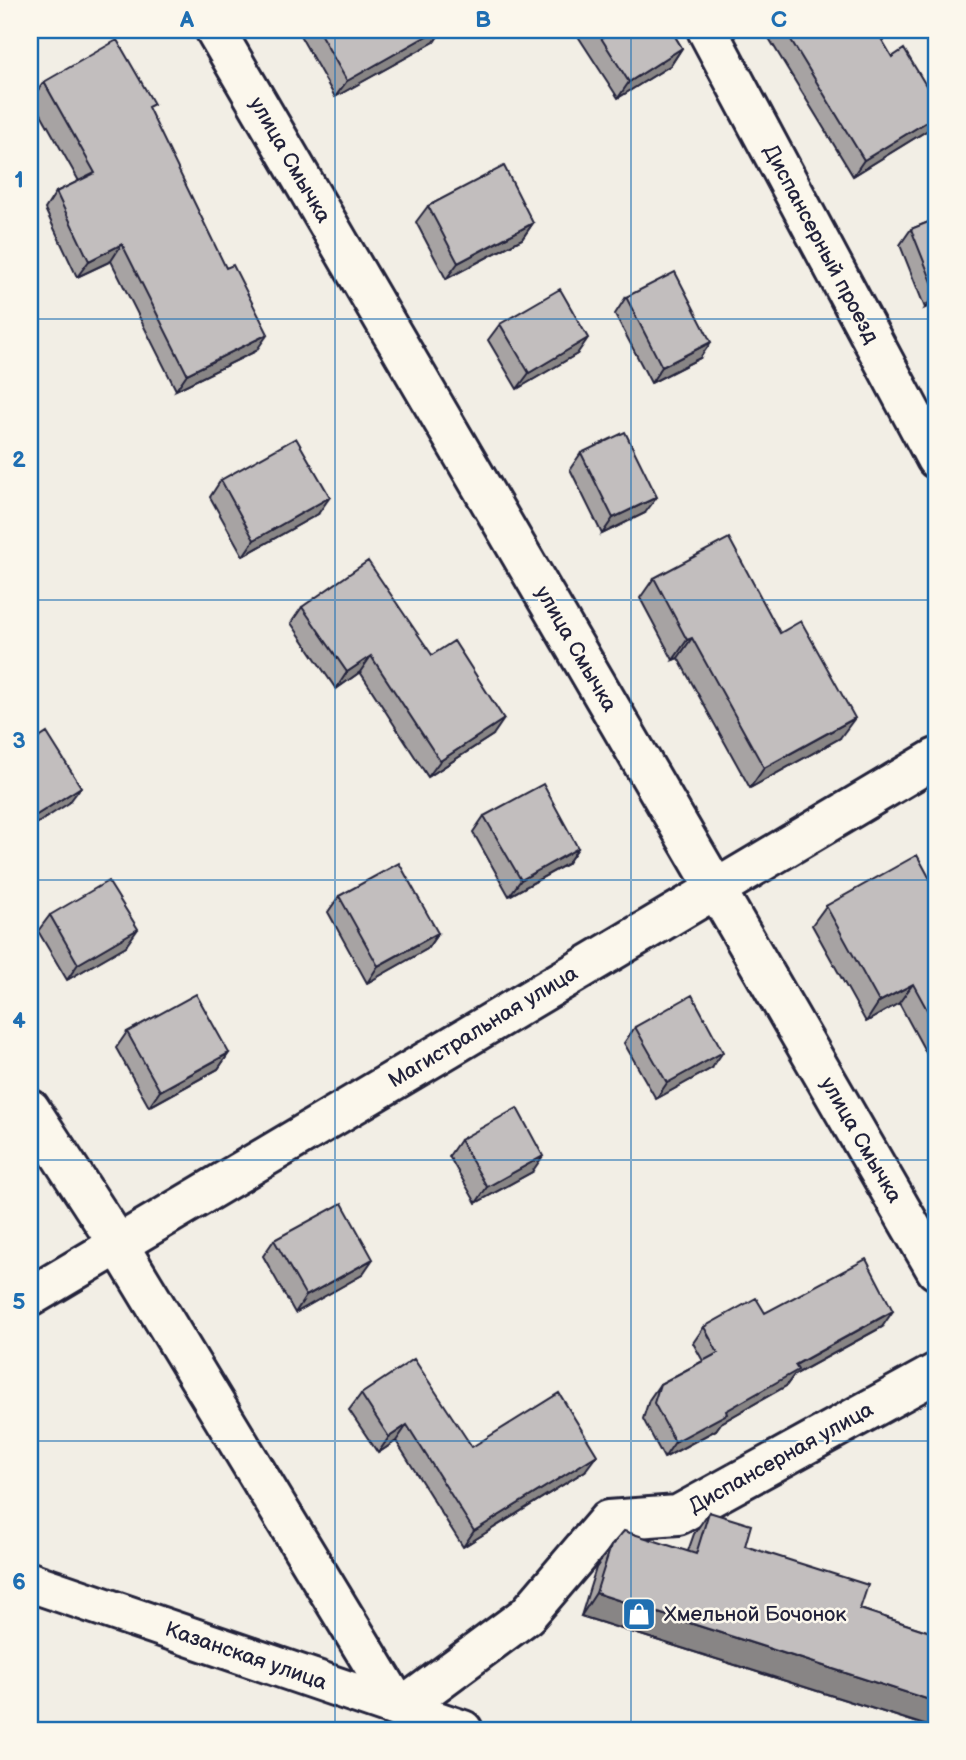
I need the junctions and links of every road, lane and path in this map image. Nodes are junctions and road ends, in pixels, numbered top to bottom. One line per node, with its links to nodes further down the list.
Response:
1 (215, 30): 5 (main road, улица Смычка)
2 (707, 30): 3 (main road, Диспансерный проезд)
3 (936, 458)
4 (936, 758): 5 (main road, Магистральная улица)
5 (716, 889): 7 (main road, Магистральная улица); 8 (main road, улица Смычка)
6 (30, 1109): 7 (main road)
7 (118, 1244): 9 (main road, Магистральная улица); 12 (main road)
8 (936, 1270)
9 (30, 1297)
10 (936, 1373): 12 (main road, Диспансерная улица)
11 (35, 1581): 12 (main road, Казанская улица)
12 (400, 1709): 13 (main road, Казанская улица)
13 (463, 1730)

